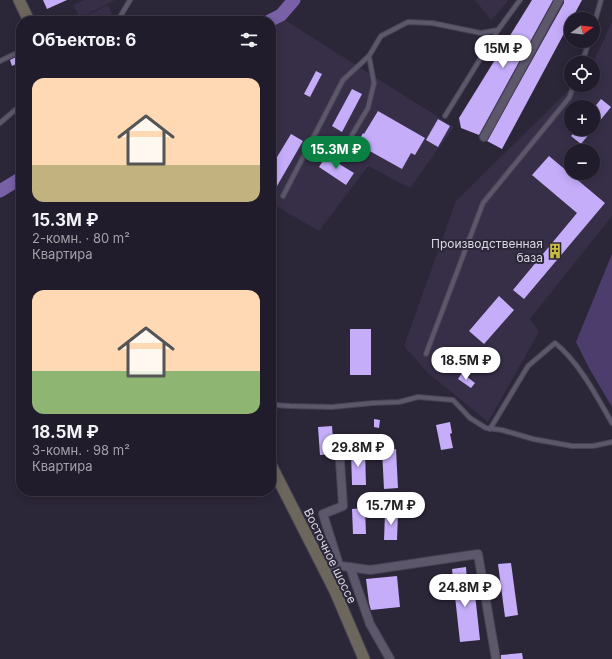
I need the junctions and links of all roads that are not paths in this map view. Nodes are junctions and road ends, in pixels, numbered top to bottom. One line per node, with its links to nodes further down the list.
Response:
1 (19, 0): 7 (street)
2 (130, 0): 8 (lane)
3 (520, 0): 9 (lane)
4 (559, 0): 18 (street)
5 (601, 0): 6 (lane)
6 (598, 12)
7 (27, 16)
8 (121, 16)
9 (498, 30): 11 (lane); 15 (lane)
10 (16, 53): 12 (lane)
11 (369, 56): 17 (lane); 19 (lane)
12 (0, 61)
13 (571, 92): 20 (lane)
14 (16, 109): 16 (lane)
15 (445, 116)
16 (0, 122)
17 (352, 135)
18 (484, 137)
19 (283, 196)
20 (426, 354)
21 (276, 405): 23 (lane)
22 (612, 423): 23 (lane)
23 (490, 429): 24 (lane)
24 (612, 442)
25 (339, 446): 28 (street)
26 (276, 475): 27 (street, Восточное шоссе)
27 (321, 563): 28 (street); 30 (street, Восточное шоссе)
28 (339, 565): 29 (street)
29 (350, 567): 31 (street); 32 (street)
30 (364, 659)
31 (390, 659)
32 (496, 659)

